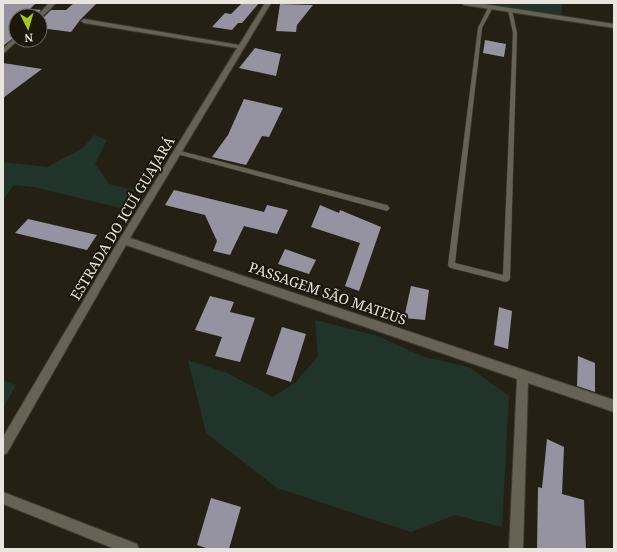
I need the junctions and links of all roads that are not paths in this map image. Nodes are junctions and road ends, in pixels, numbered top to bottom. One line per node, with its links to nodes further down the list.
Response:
1 (268, 3): 7 (street, ESTRADA DO ICUÍ GUAJARÁ)
2 (464, 3): 3 (street)
3 (491, 7): 4 (street); 4 (lane)
4 (510, 10): 6 (street)
5 (84, 21): 7 (street)
6 (614, 26)
7 (241, 47): 8 (street, ESTRADA DO ICUÍ GUAJARÁ)
8 (177, 152): 9 (lane); 10 (street, ESTRADA DO ICUÍ GUAJARÁ)
9 (387, 208)
10 (124, 240): 11 (street, PASSAGEM SÃO MATEUS); 13 (street, ESTRADA DO ICUÍ GUAJARÁ)
11 (523, 374): 12 (street, PASSAGEM SÃO MATEUS); 16 (street)
12 (614, 406)
13 (3, 449)
14 (3, 498): 15 (street)
15 (132, 549)
16 (516, 549)

